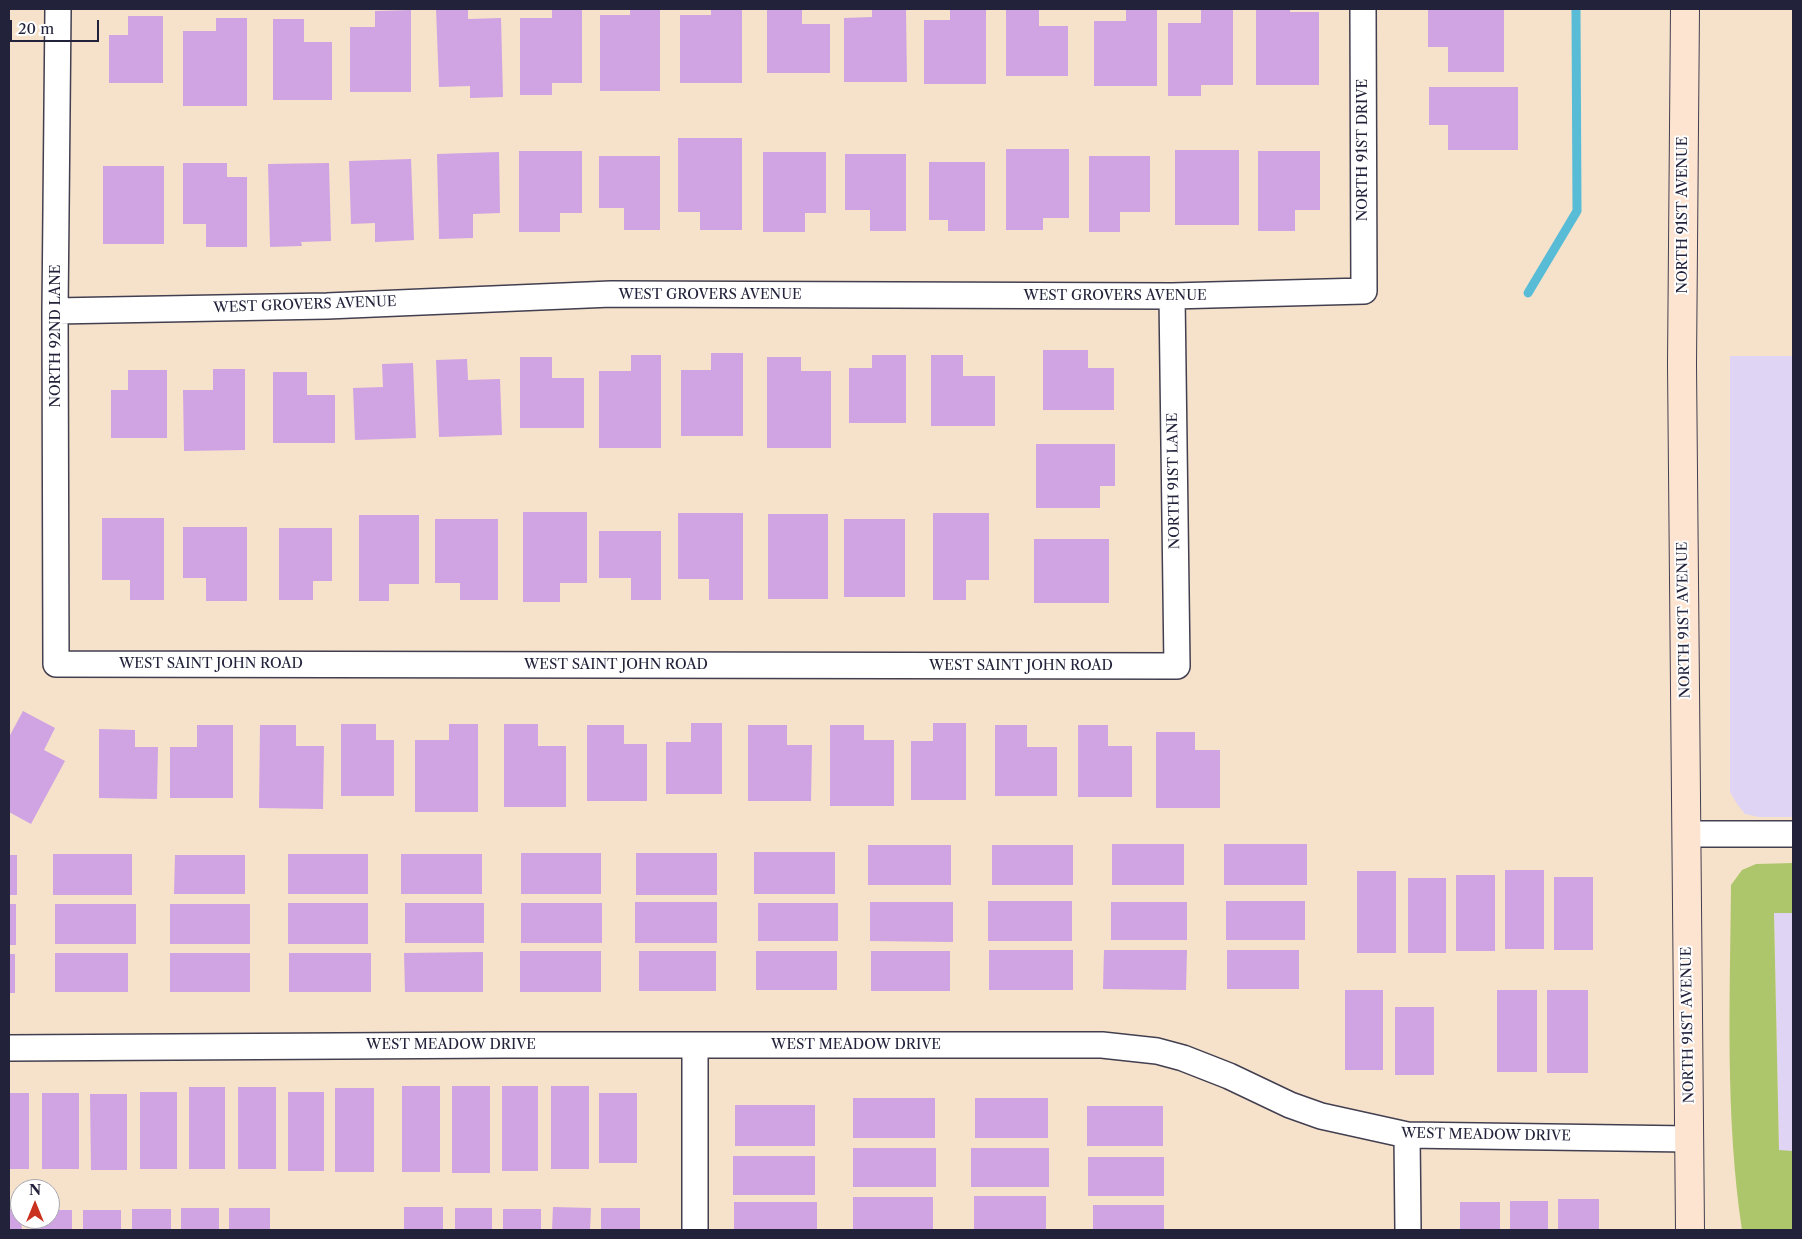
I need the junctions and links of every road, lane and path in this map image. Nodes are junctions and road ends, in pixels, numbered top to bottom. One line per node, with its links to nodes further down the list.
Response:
1 (58, 9): 6 (street, NORTH 92ND LANE)
2 (1363, 9): 4 (street, NORTH 91ST DRIVE)
3 (1685, 9): 9 (main road, NORTH 91ST AVENUE)
4 (1364, 291): 5 (street, WEST GROVERS AVENUE)
5 (1172, 296): 6 (street, WEST GROVERS AVENUE); 8 (street, NORTH 91ST LANE)
6 (55, 311): 7 (street, NORTH 92ND LANE)
7 (56, 664): 8 (street, WEST SAINT JOHN ROAD)
8 (1176, 666)
9 (1686, 834): 10 (street); 14 (main road, NORTH 91ST AVENUE)
10 (1793, 834)
11 (695, 1046): 12 (street, WEST MEADOW DRIVE); 13 (street, WEST MEADOW DRIVE); 15 (street)
12 (9, 1048)
13 (1407, 1136): 14 (street, WEST MEADOW DRIVE); 16 (street)
14 (1689, 1139): 17 (main road, NORTH 91ST AVENUE)
15 (695, 1230)
16 (1408, 1230)
17 (1690, 1230)

